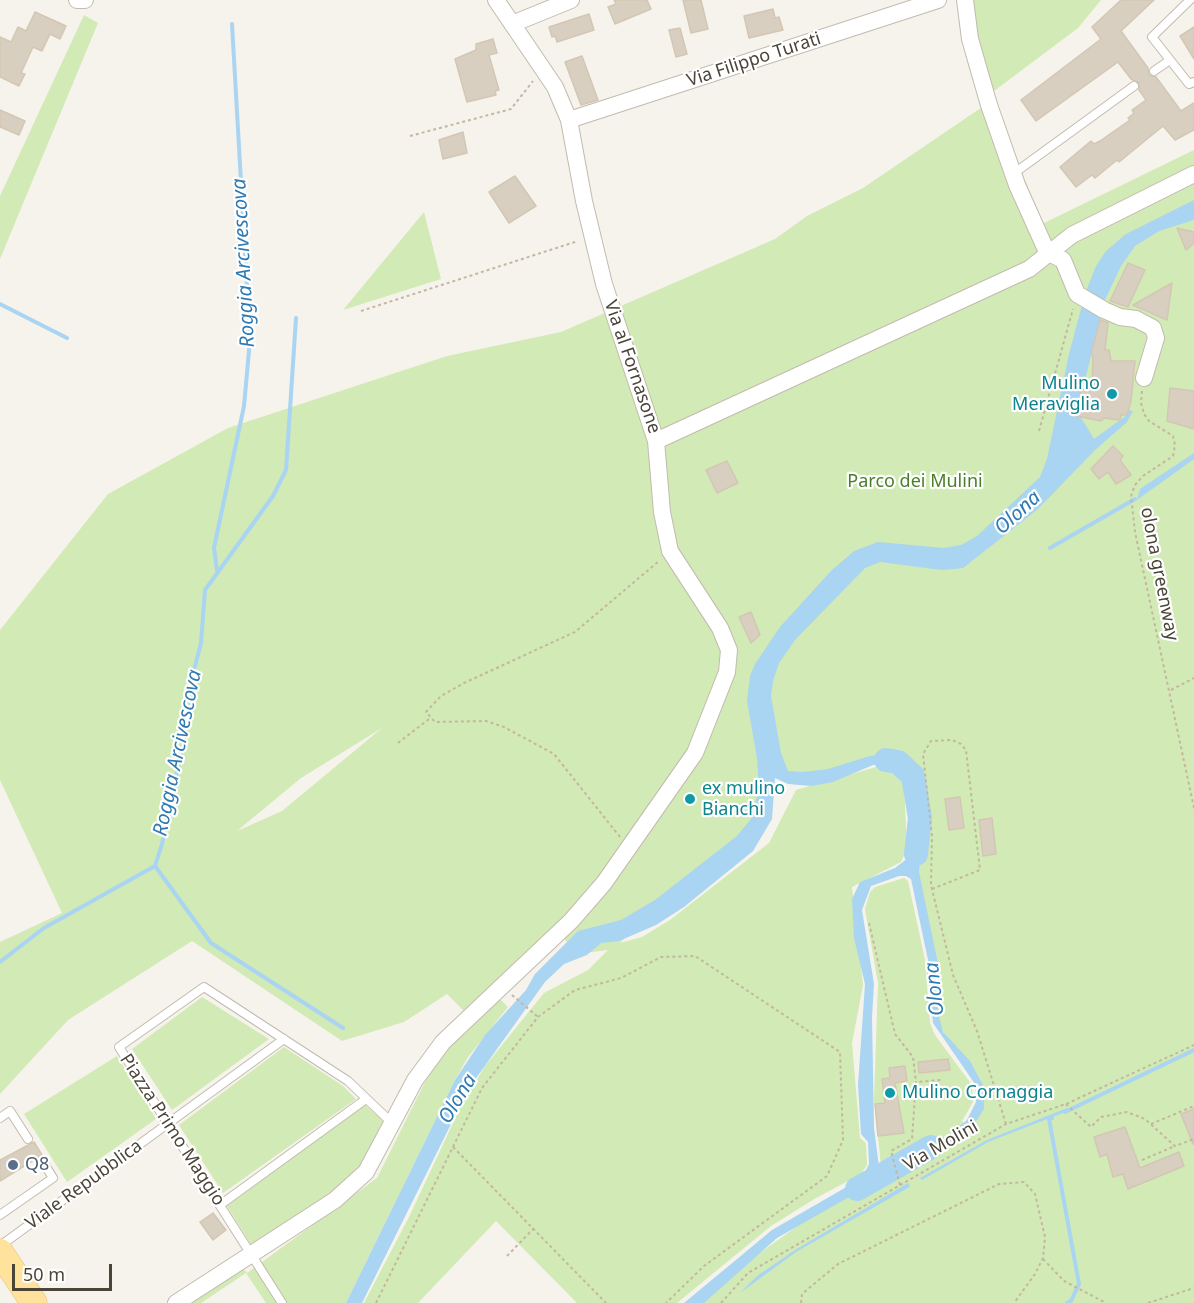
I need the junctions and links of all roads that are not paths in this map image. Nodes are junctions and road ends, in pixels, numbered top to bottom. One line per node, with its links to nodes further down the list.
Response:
1 (77, 0): 2 (street)
2 (84, 0)
3 (496, 0): 8 (street, Via al Fornasone)
4 (571, 0): 8 (street)
5 (938, 0): 13 (street, Via Filippo Turati)
6 (965, 0): 14 (street)
7 (1190, 0): 9 (lane)
8 (512, 24): 13 (street, Via al Fornasone)
9 (1170, 60): 10 (lane); 11 (lane)
10 (1154, 71)
11 (1194, 82)
12 (1134, 86): 14 (lane)
13 (569, 120): 18 (street, Via al Fornasone)
14 (1013, 174): 16 (street)
15 (1194, 174): 16 (street, Via al Fornasone)
16 (1047, 252): 17 (street); 18 (street, Via al Fornasone)
17 (1144, 378)
18 (656, 441): 22 (street)
19 (284, 1039): 20 (lane, Piazza Primo Maggio); 23 (lane, Viale Repubblica); 23 (lane, Piazza Primo Maggio)
20 (366, 1099): 22 (lane, Piazza Primo Maggio); 26 (lane)
21 (0, 1118): 24 (lane)
22 (392, 1123): 30 (street)
23 (169, 1124): 26 (lane, Piazza Primo Maggio); 28 (lane, Viale Repubblica)
24 (28, 1138)
25 (43, 1162): 27 (lane)
26 (220, 1205): 30 (lane, Piazza Primo Maggio)
27 (0, 1215)
28 (0, 1246)
29 (0, 1252): 31 (main road)
30 (251, 1254): 32 (street); 33 (lane, Piazza Primo Maggio)
31 (34, 1303)
32 (176, 1303)
33 (282, 1303)

